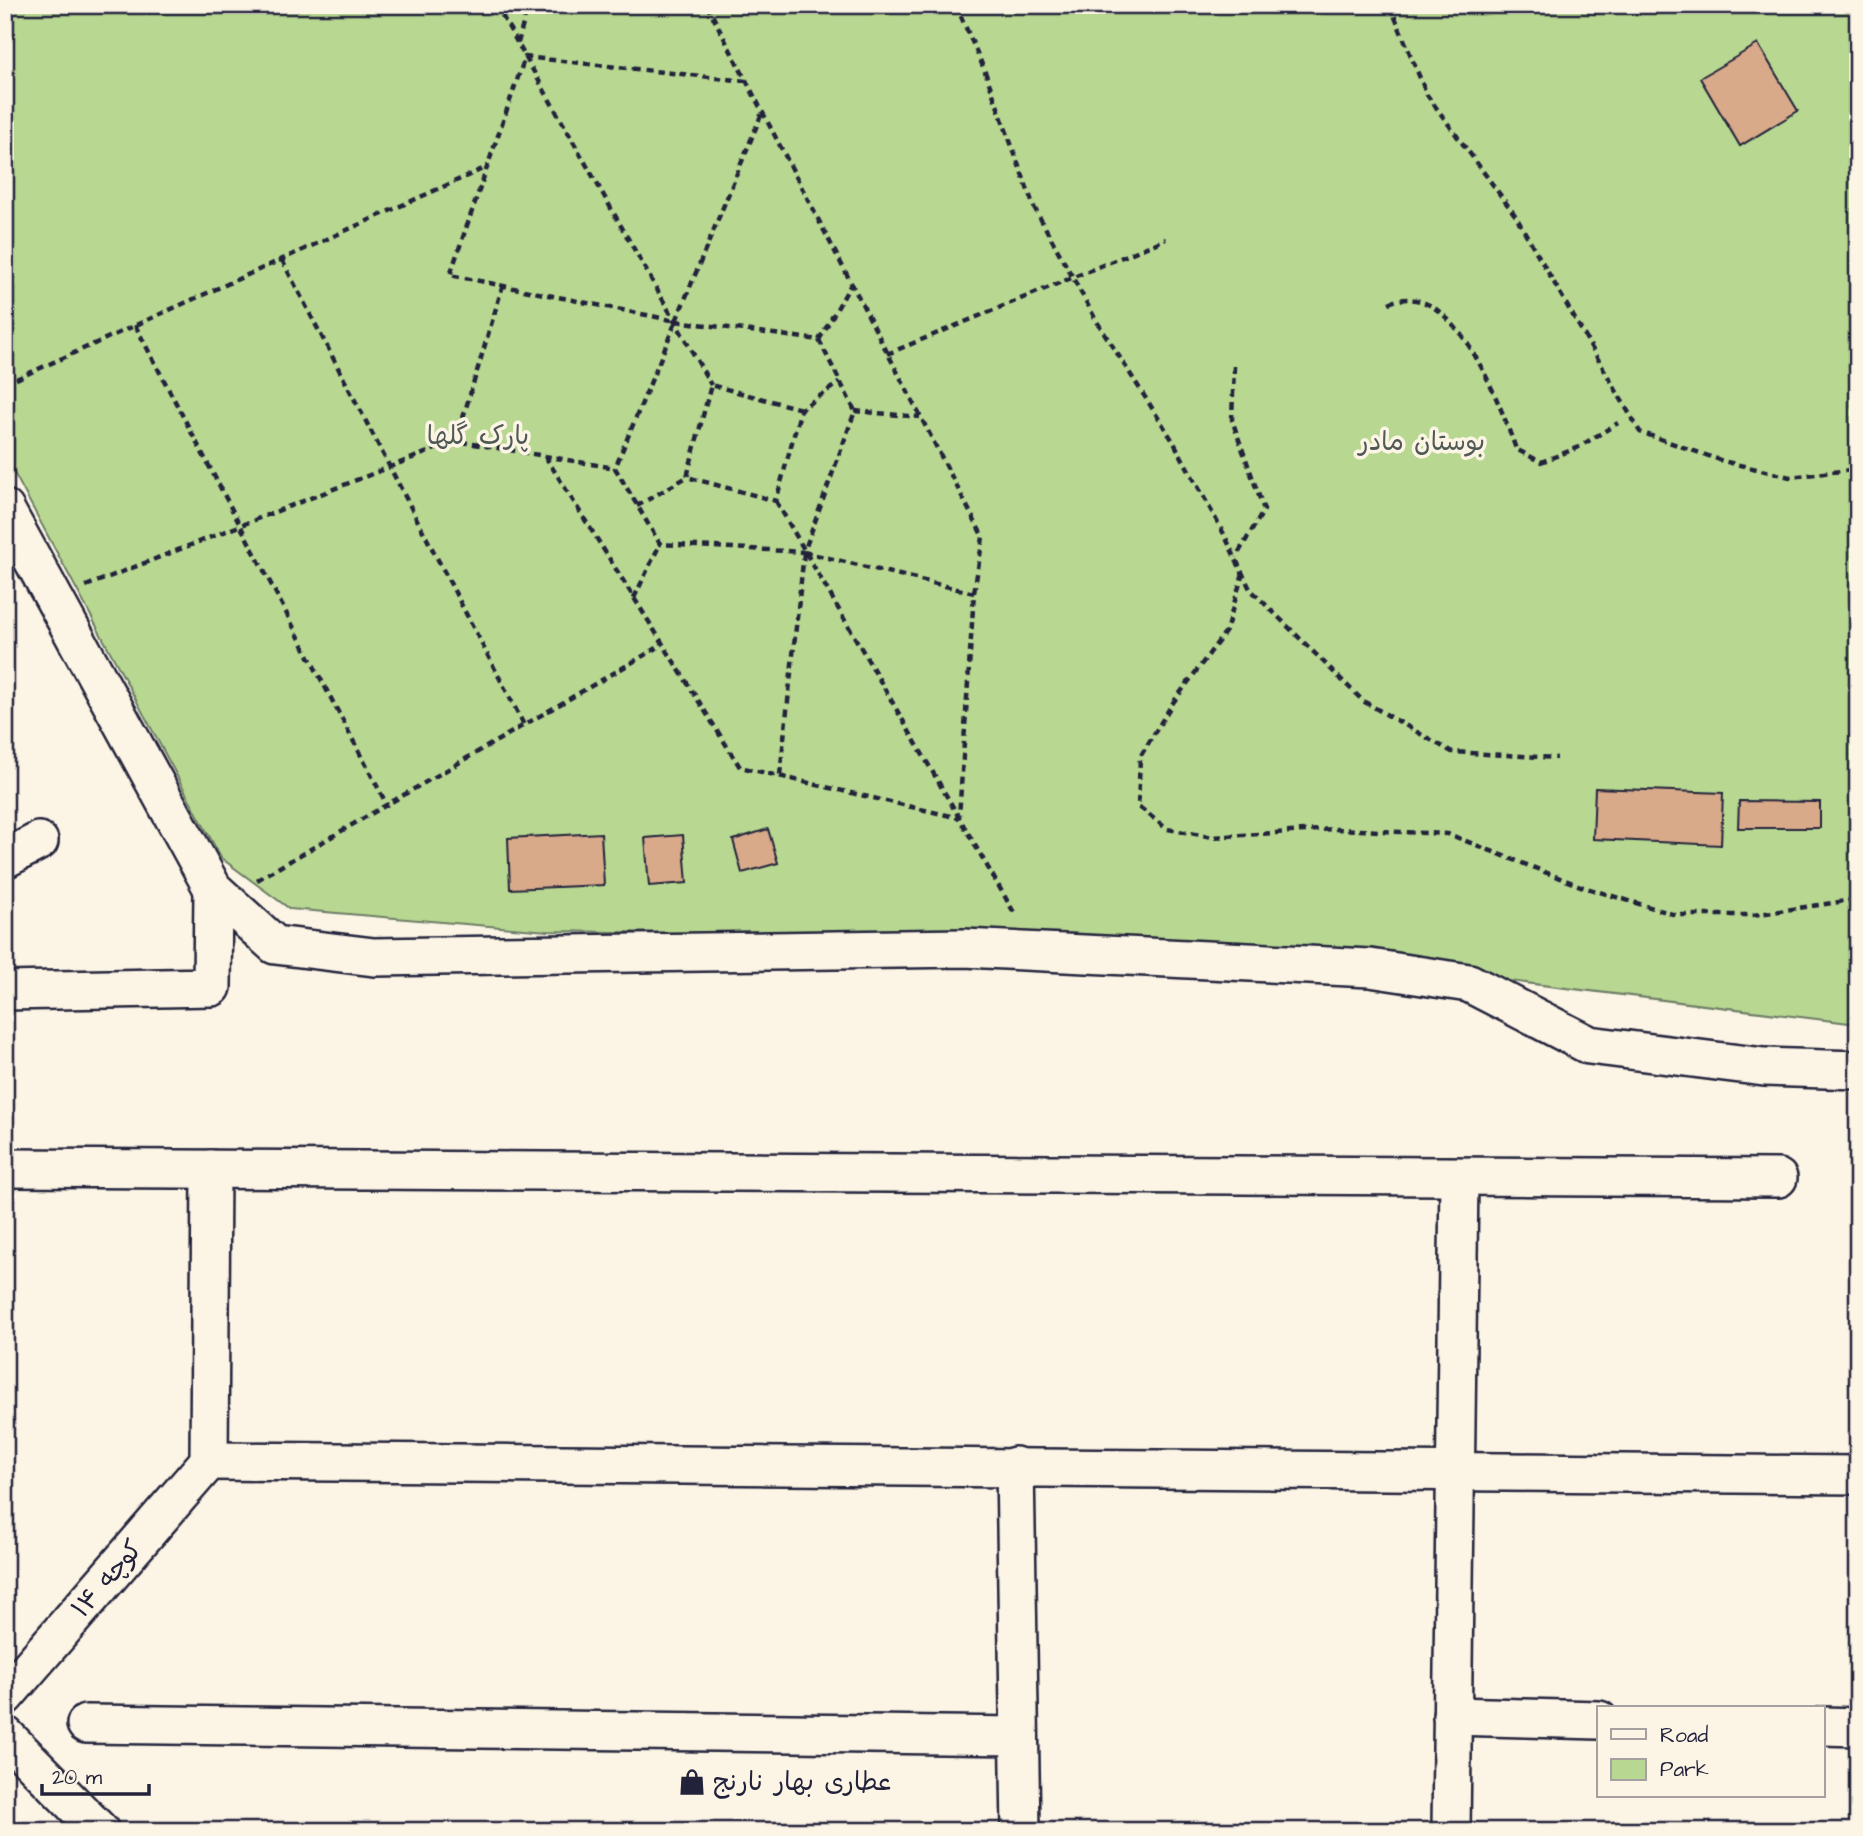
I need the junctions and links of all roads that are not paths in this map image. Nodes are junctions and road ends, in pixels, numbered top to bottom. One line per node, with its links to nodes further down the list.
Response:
1 (5, 509): 4 (street)
2 (39, 841): 3 (street)
3 (5, 859)
4 (218, 894): 5 (street); 6 (street)
5 (5, 991)
6 (1858, 1070)
7 (5, 1168): 8 (street)
8 (211, 1169): 9 (street); 11 (street)
9 (1459, 1177): 10 (street); 13 (street)
10 (1778, 1178)
11 (209, 1461): 12 (street); 15 (street, کوچه ۱۴)
12 (1014, 1466): 13 (street); 22 (street)
13 (1455, 1472): 14 (street); 16 (street)
14 (1858, 1475)
15 (5, 1696)
16 (1452, 1716): 17 (street); 25 (street)
17 (1597, 1720)
18 (86, 1724): 22 (street)
19 (1825, 1726): 20 (street)
20 (1858, 1727)
21 (5, 1735): 23 (street)
22 (1019, 1736): 24 (street)
23 (100, 1831)
24 (1021, 1831)
25 (1451, 1831)

